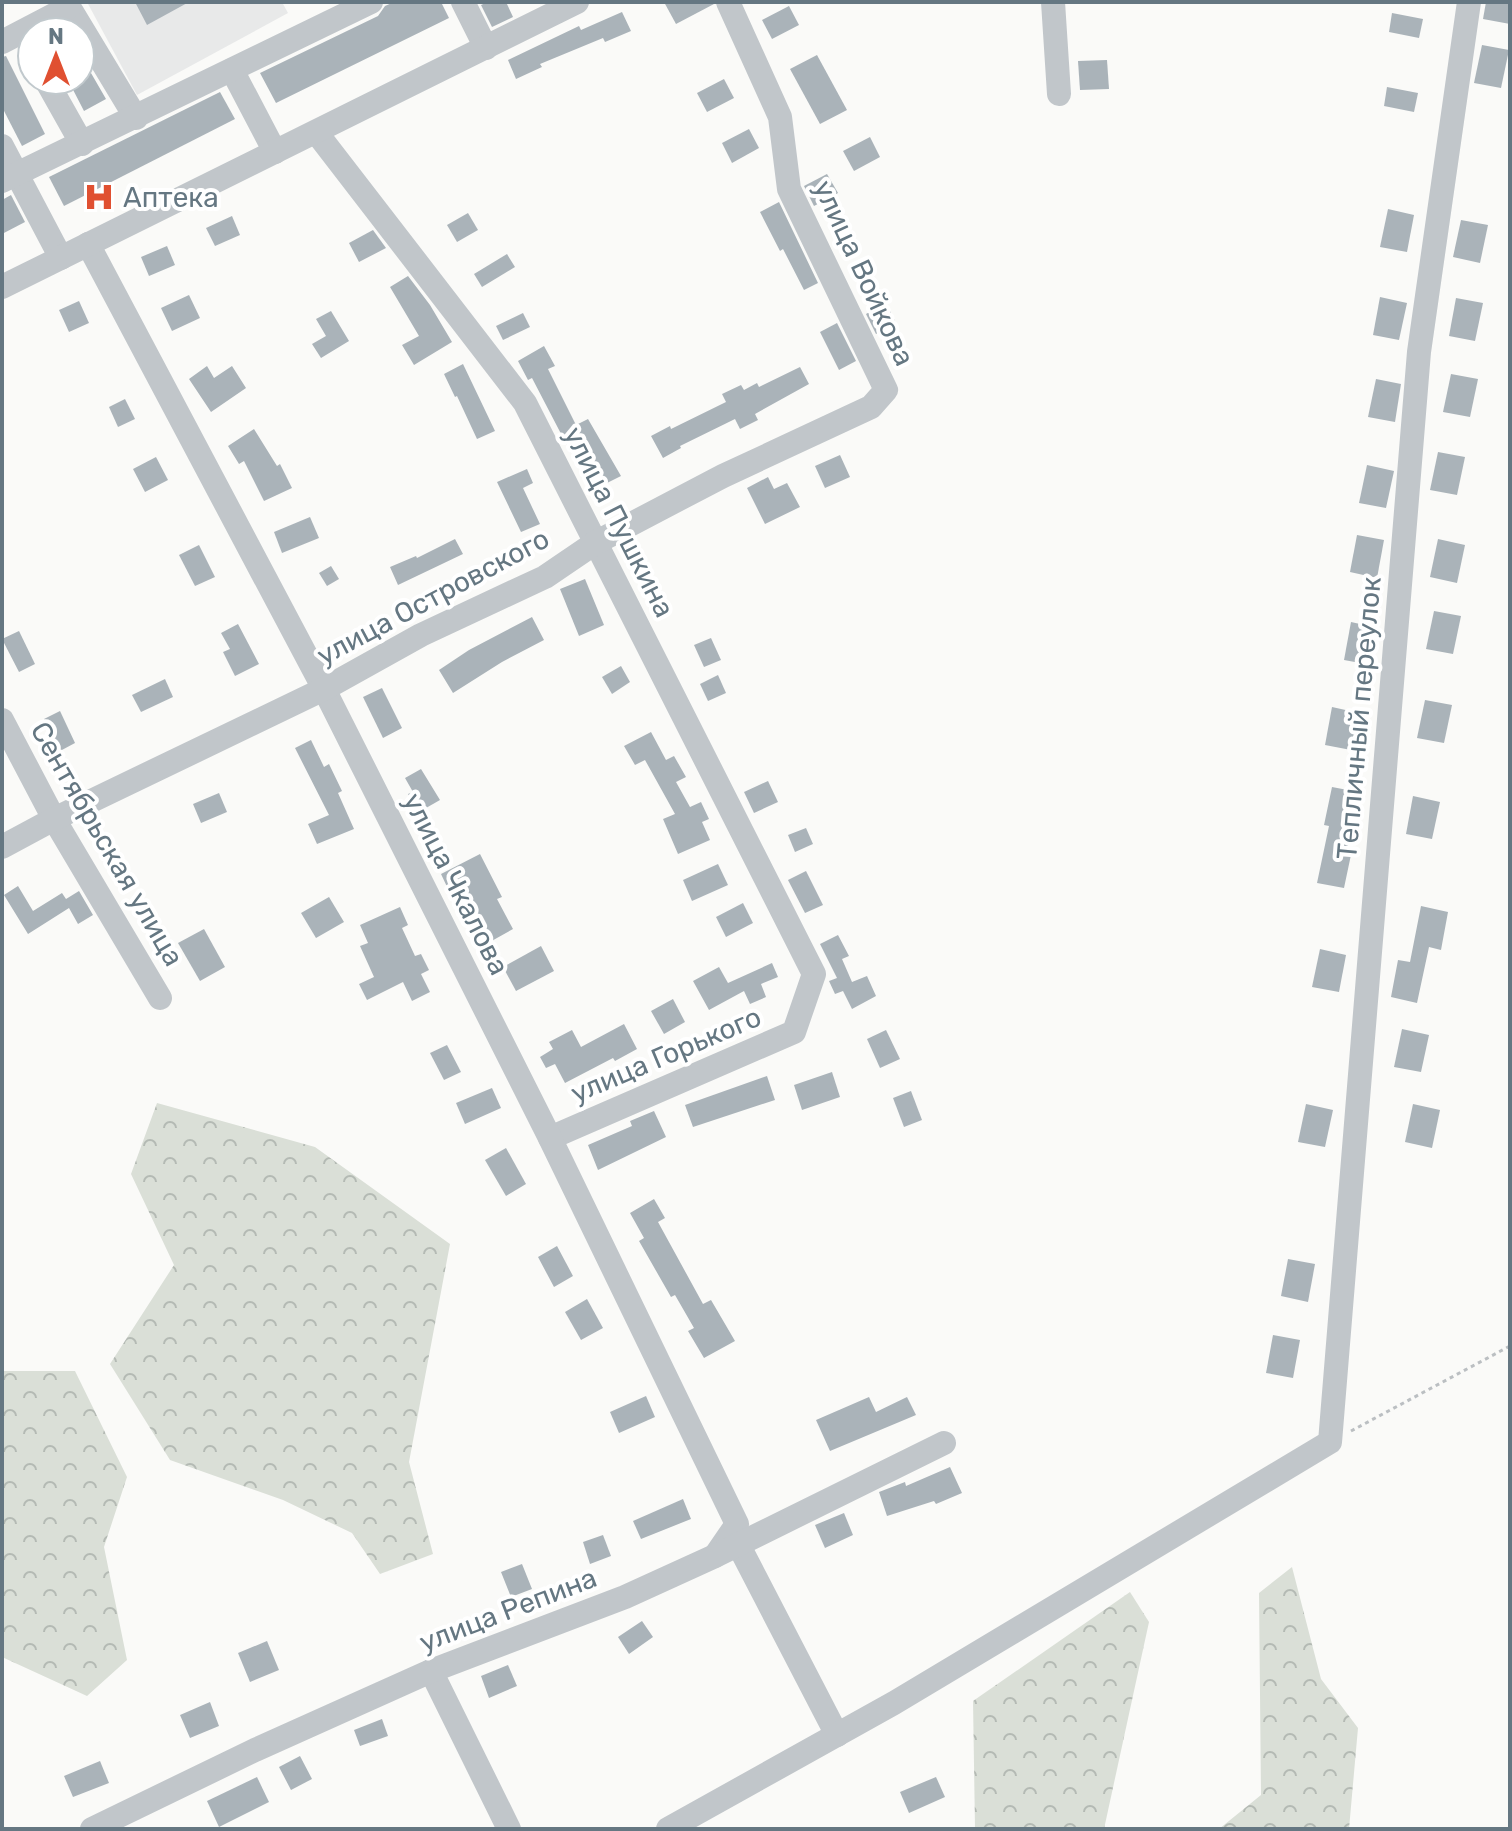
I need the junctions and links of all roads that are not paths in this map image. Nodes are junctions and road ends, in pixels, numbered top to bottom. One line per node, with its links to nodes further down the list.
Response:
1 (463, 2): 8 (street)
2 (577, 2): 8 (street)
3 (728, 2): 21 (street, улица Войкова)
4 (1053, 2): 10 (street)
5 (1469, 2): 34 (street, Тепличный переулок)
6 (368, 3): 9 (street)
7 (67, 5): 12 (street)
8 (486, 48): 13 (street)
9 (232, 70): 12 (street); 16 (street)
10 (1059, 94)
11 (55, 96): 14 (street)
12 (136, 118): 14 (street)
13 (316, 132): 16 (street); 22 (street, улица Пушкина)
14 (82, 144): 17 (street)
15 (2, 146): 17 (street)
16 (275, 152): 18 (street)
17 (10, 178): 19 (street)
18 (88, 244): 19 (street); 23 (street, улица Чкалова)
19 (61, 258): 20 (street)
20 (2, 287)
21 (886, 390): 22 (street, улица Островского)
22 (595, 543): 23 (street, улица Островского); 27 (street, улица Пушкина)
23 (324, 689): 25 (street, улица Островского); 29 (street, улица Чкалова)
24 (3, 724): 25 (street, Сентябрьская улица)
25 (54, 819): 26 (street, улица Островского); 28 (street, Сентябрьская улица)
26 (2, 847)
27 (814, 974): 29 (street, улица Горького)
28 (160, 998)
29 (550, 1138): 32 (street, улица Чкалова)
30 (944, 1443): 31 (street, улица Репина)
31 (738, 1544): 32 (street, улица Репина); 34 (street)
32 (715, 1556): 33 (street, улица Репина)
33 (431, 1671): 35 (street, улица Репина); 36 (street)
34 (837, 1735): 37 (street)
35 (92, 1829)
36 (509, 1829)
37 (668, 1829)

